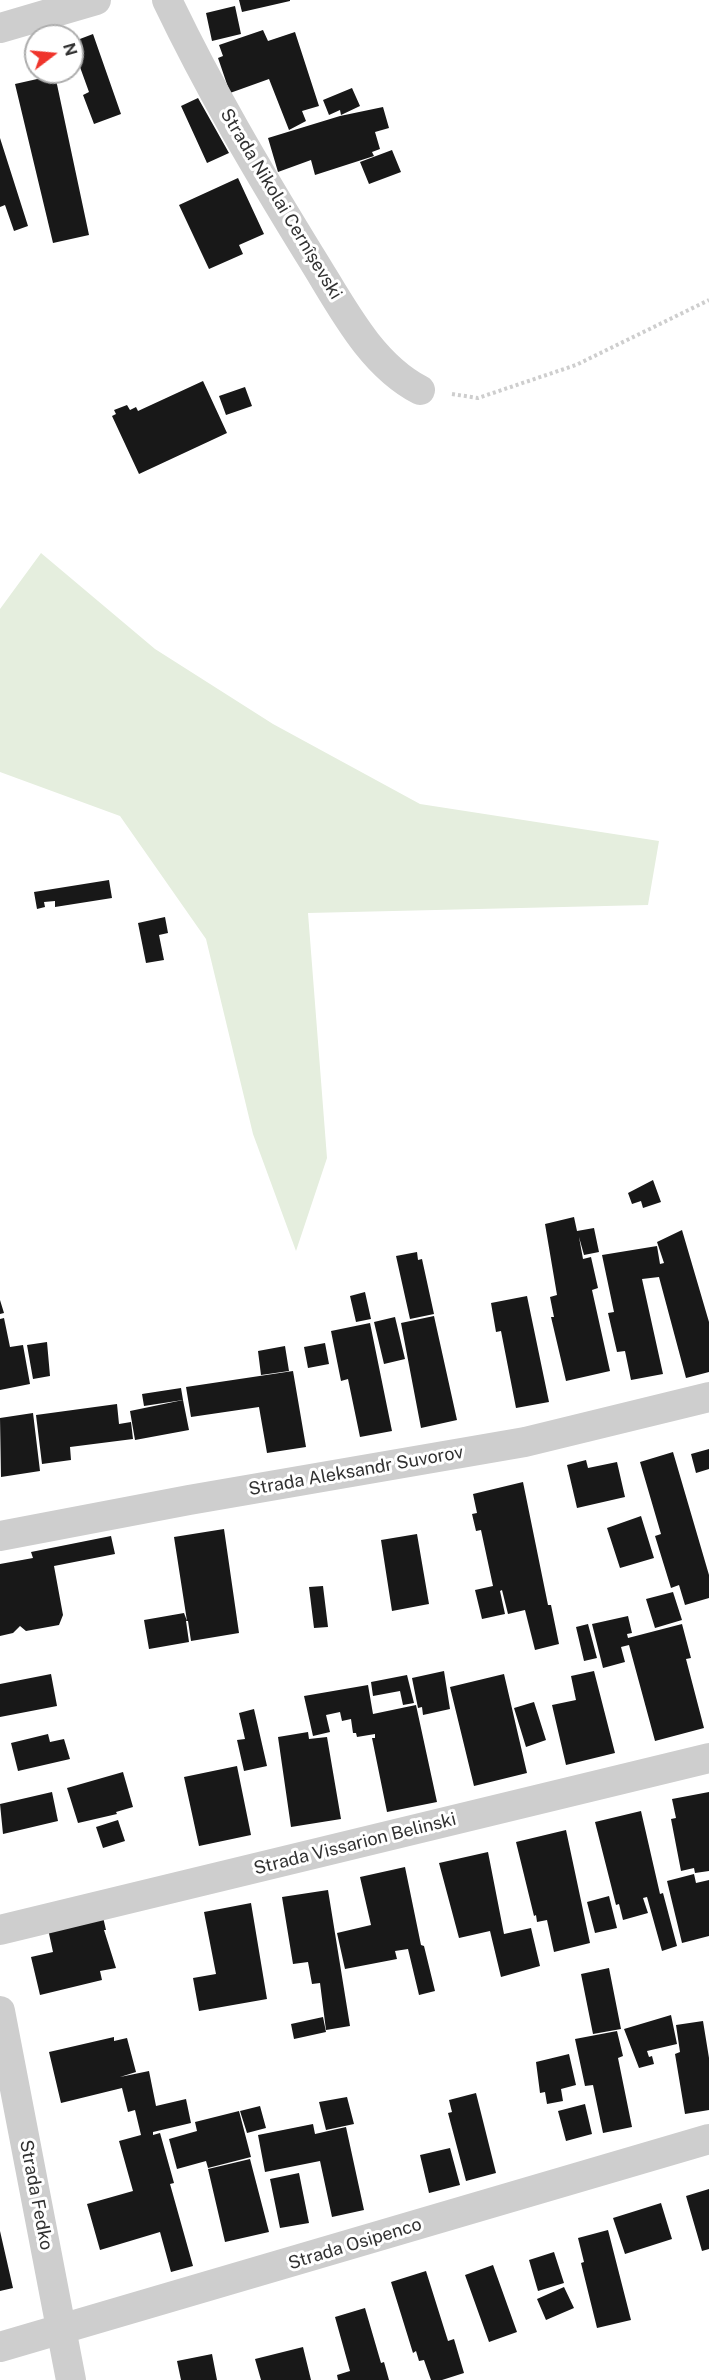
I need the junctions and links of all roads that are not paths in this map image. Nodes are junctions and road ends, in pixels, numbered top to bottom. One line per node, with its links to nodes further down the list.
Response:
1 (96, 0): 3 (street)
2 (167, 0): 4 (street, Strada Nikolai Cernîșevski)
3 (0, 28)
4 (420, 390)
5 (709, 1397): 6 (street, Strada Aleksandr Suvorov)
6 (0, 1536)
7 (709, 1758): 8 (street, Strada Vissarion Belinski)
8 (0, 1930)
9 (2, 2030): 11 (street, Strada Fedko)
10 (709, 2139): 11 (street, Strada Osipenco)
11 (63, 2331): 12 (street, Strada Osipenco); 13 (street, Strada Fedko)
12 (0, 2347)
13 (71, 2380)

